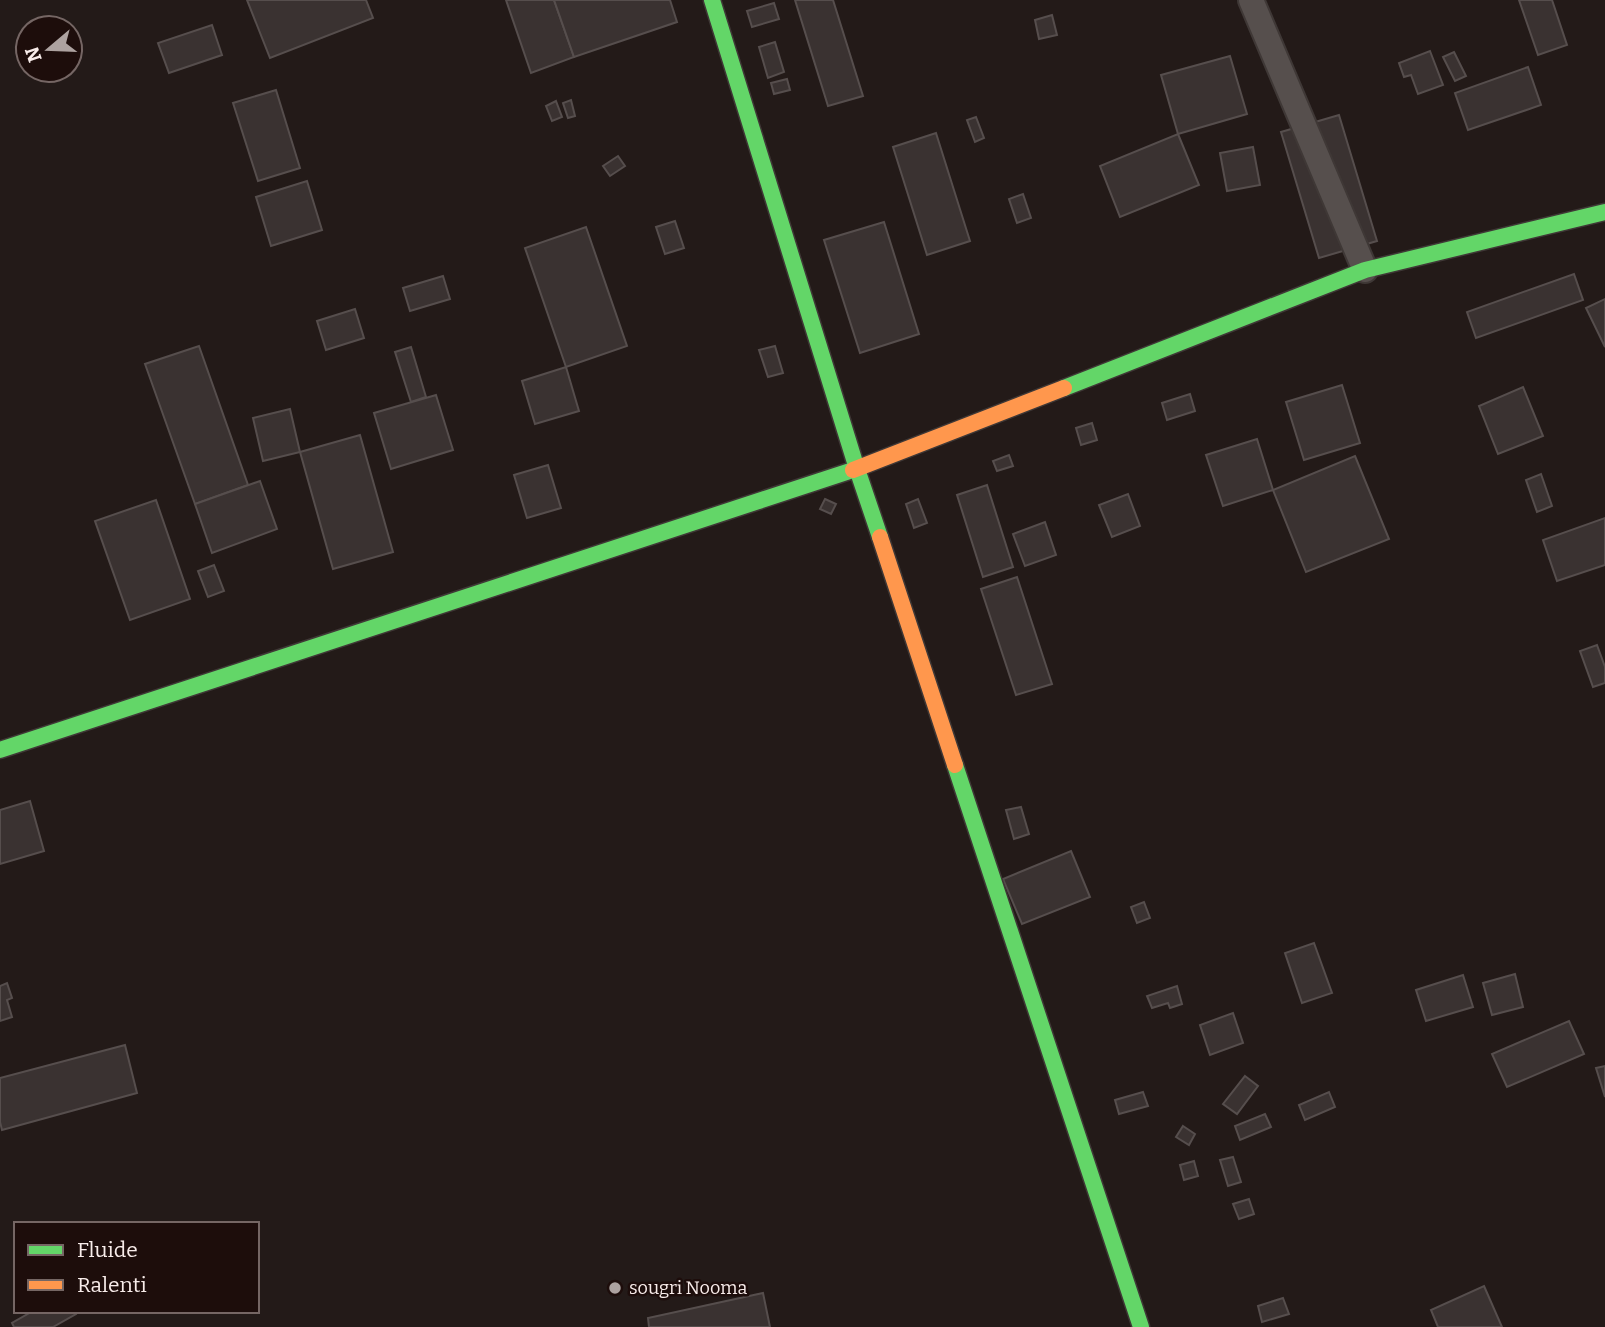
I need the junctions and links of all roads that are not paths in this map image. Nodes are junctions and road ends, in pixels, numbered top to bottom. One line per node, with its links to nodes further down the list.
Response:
1 (712, 0): 5 (street)
2 (1251, 0): 4 (street)
3 (1605, 212): 4 (street)
4 (1365, 270): 5 (street)
5 (857, 469): 6 (street); 7 (street)
6 (0, 750)
7 (1141, 1327)

